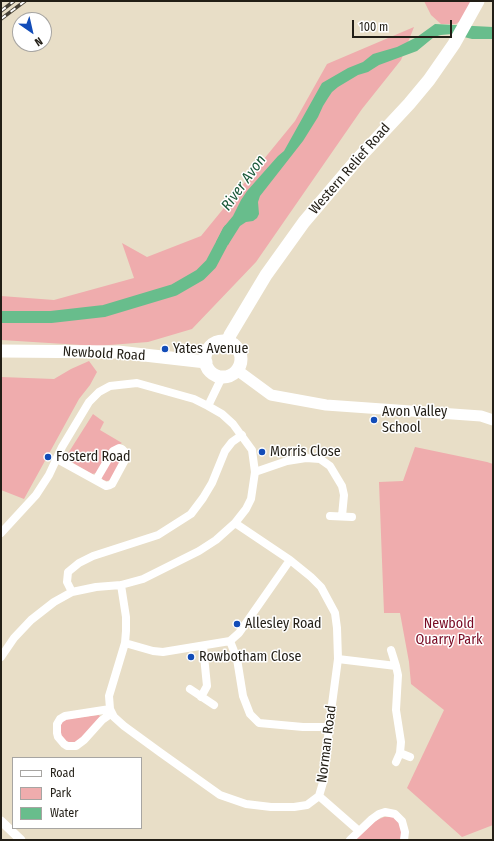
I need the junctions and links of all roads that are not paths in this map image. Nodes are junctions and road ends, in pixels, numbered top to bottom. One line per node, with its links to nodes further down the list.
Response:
1 (478, 2): 2 (highway, Western Relief Road)
2 (228, 342): 4 (highway); 5 (highway)
3 (1, 351): 4 (highway, Newbold Road)
4 (206, 362): 6 (highway)
5 (237, 370): 6 (highway); 8 (main road)
6 (222, 377): 7 (street)
7 (208, 406): 9 (street); 10 (street)
8 (493, 420)
9 (242, 435): 11 (street); 20 (street)
10 (57, 459): 12 (street); 17 (street)
11 (255, 472): 14 (street); 16 (street)
12 (96, 480): 12 (street)
13 (330, 516): 14 (street)
14 (342, 516): 15 (street)
15 (352, 517)
16 (235, 522): 18 (street, Norman Road); 19 (street)
17 (1, 533)
18 (290, 560): 21 (street); 26 (street, Norman Road)
19 (121, 585): 20 (street); 22 (street)
20 (72, 592): 25 (street)
21 (230, 641): 23 (street); 32 (street)
22 (125, 643): 23 (street); 31 (street)
23 (203, 646): 29 (street)
24 (391, 650): 27 (street)
25 (1, 657)
26 (338, 659): 27 (street); 32 (street, Norman Road)
27 (396, 666): 33 (street)
28 (190, 689): 29 (street)
29 (201, 697): 30 (street)
30 (214, 705)
31 (111, 711): 31 (street); 36 (street, Norman Road)
32 (329, 728): 36 (street, Norman Road)
33 (400, 754): 34 (street); 35 (street)
34 (410, 757)
35 (396, 762)
36 (319, 796): 38 (street)
37 (1, 821): 39 (street)
38 (359, 831): 40 (street); 41 (street)
39 (21, 840)
40 (350, 840)
41 (404, 840)

